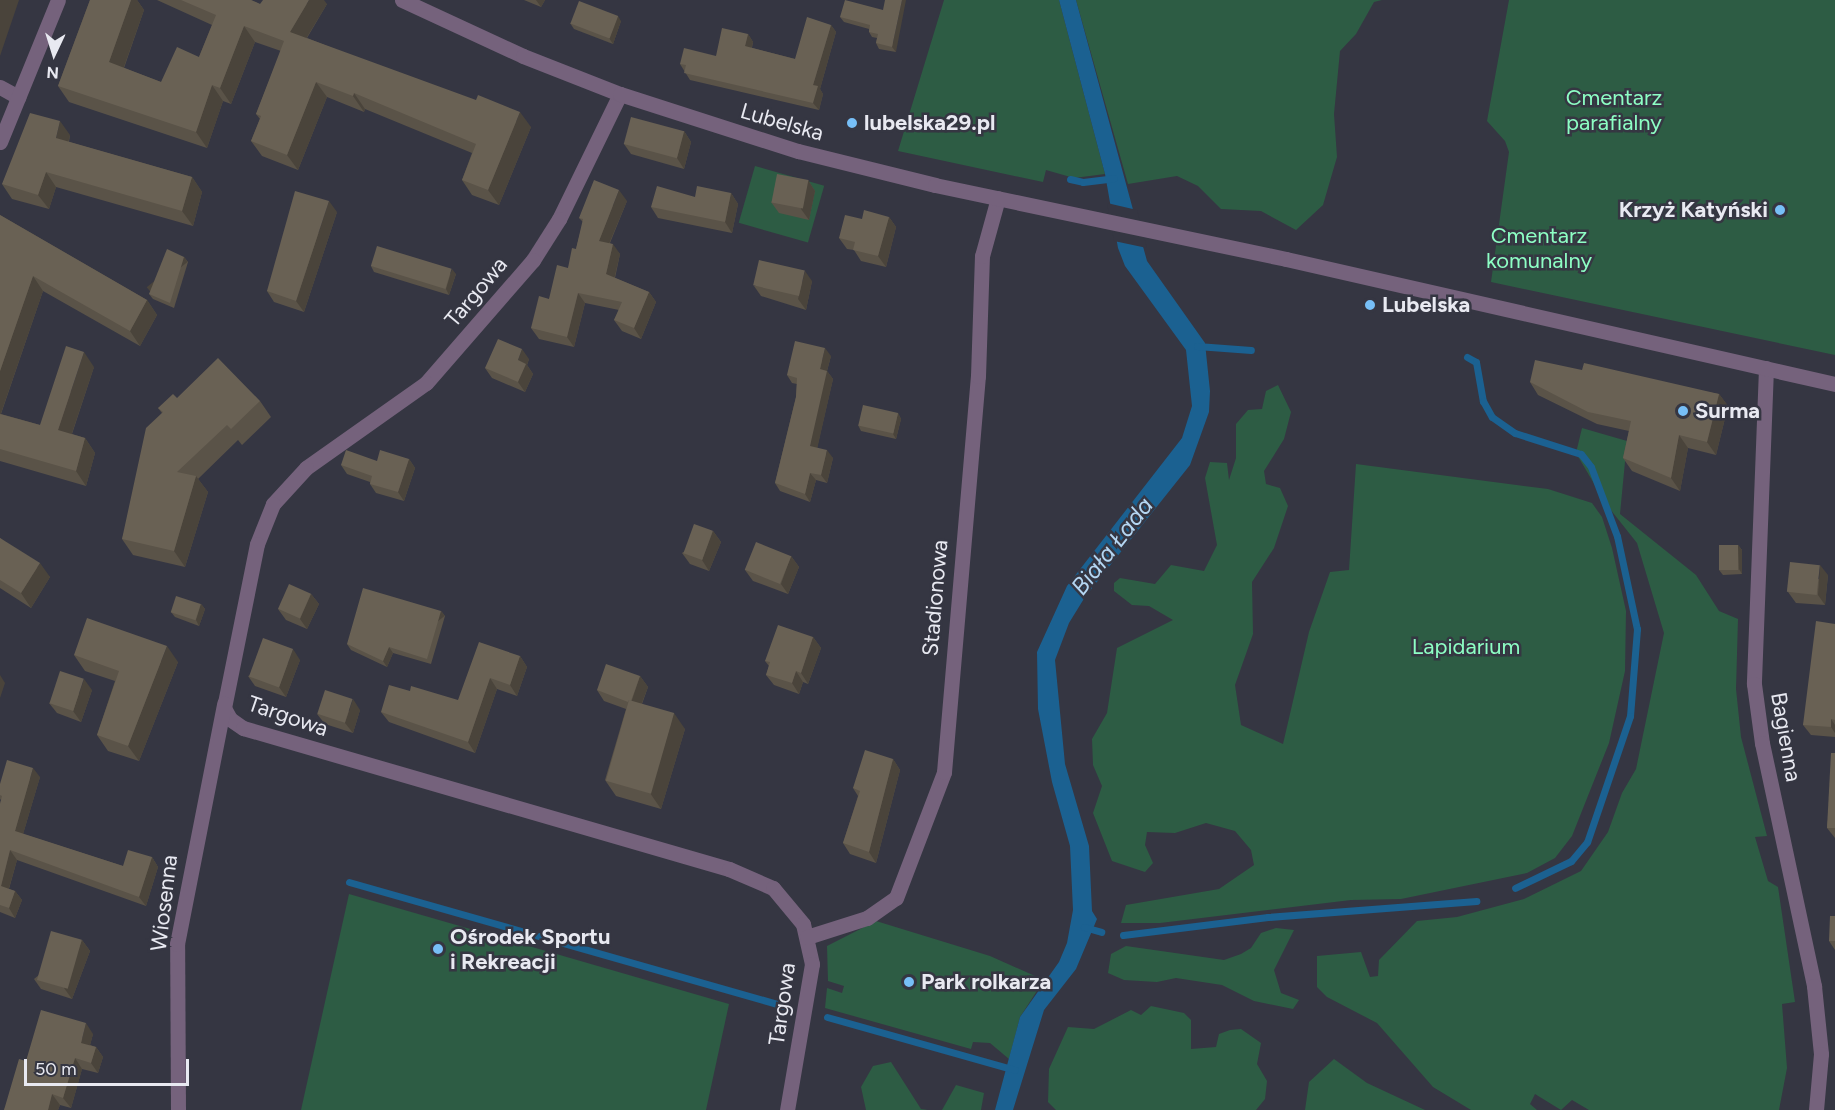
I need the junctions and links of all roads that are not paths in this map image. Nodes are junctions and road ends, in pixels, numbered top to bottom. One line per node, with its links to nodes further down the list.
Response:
1 (58, 0): 5 (street)
2 (402, 0): 4 (street, Lubelska)
3 (0, 87): 5 (street)
4 (620, 94): 7 (street, Lubelska); 10 (street, Targowa)
5 (18, 97): 6 (street)
6 (0, 142)
7 (998, 198): 8 (street, Lubelska); 11 (street, Stadionowa)
8 (1766, 368): 9 (street, Lubelska); 14 (street, Bagienna)
9 (1835, 384)
10 (224, 705): 11 (street, Targowa); 12 (street, Wiosenna)
11 (807, 937): 13 (street, Targowa)
12 (177, 1110)
13 (787, 1110)
14 (1816, 1110)

